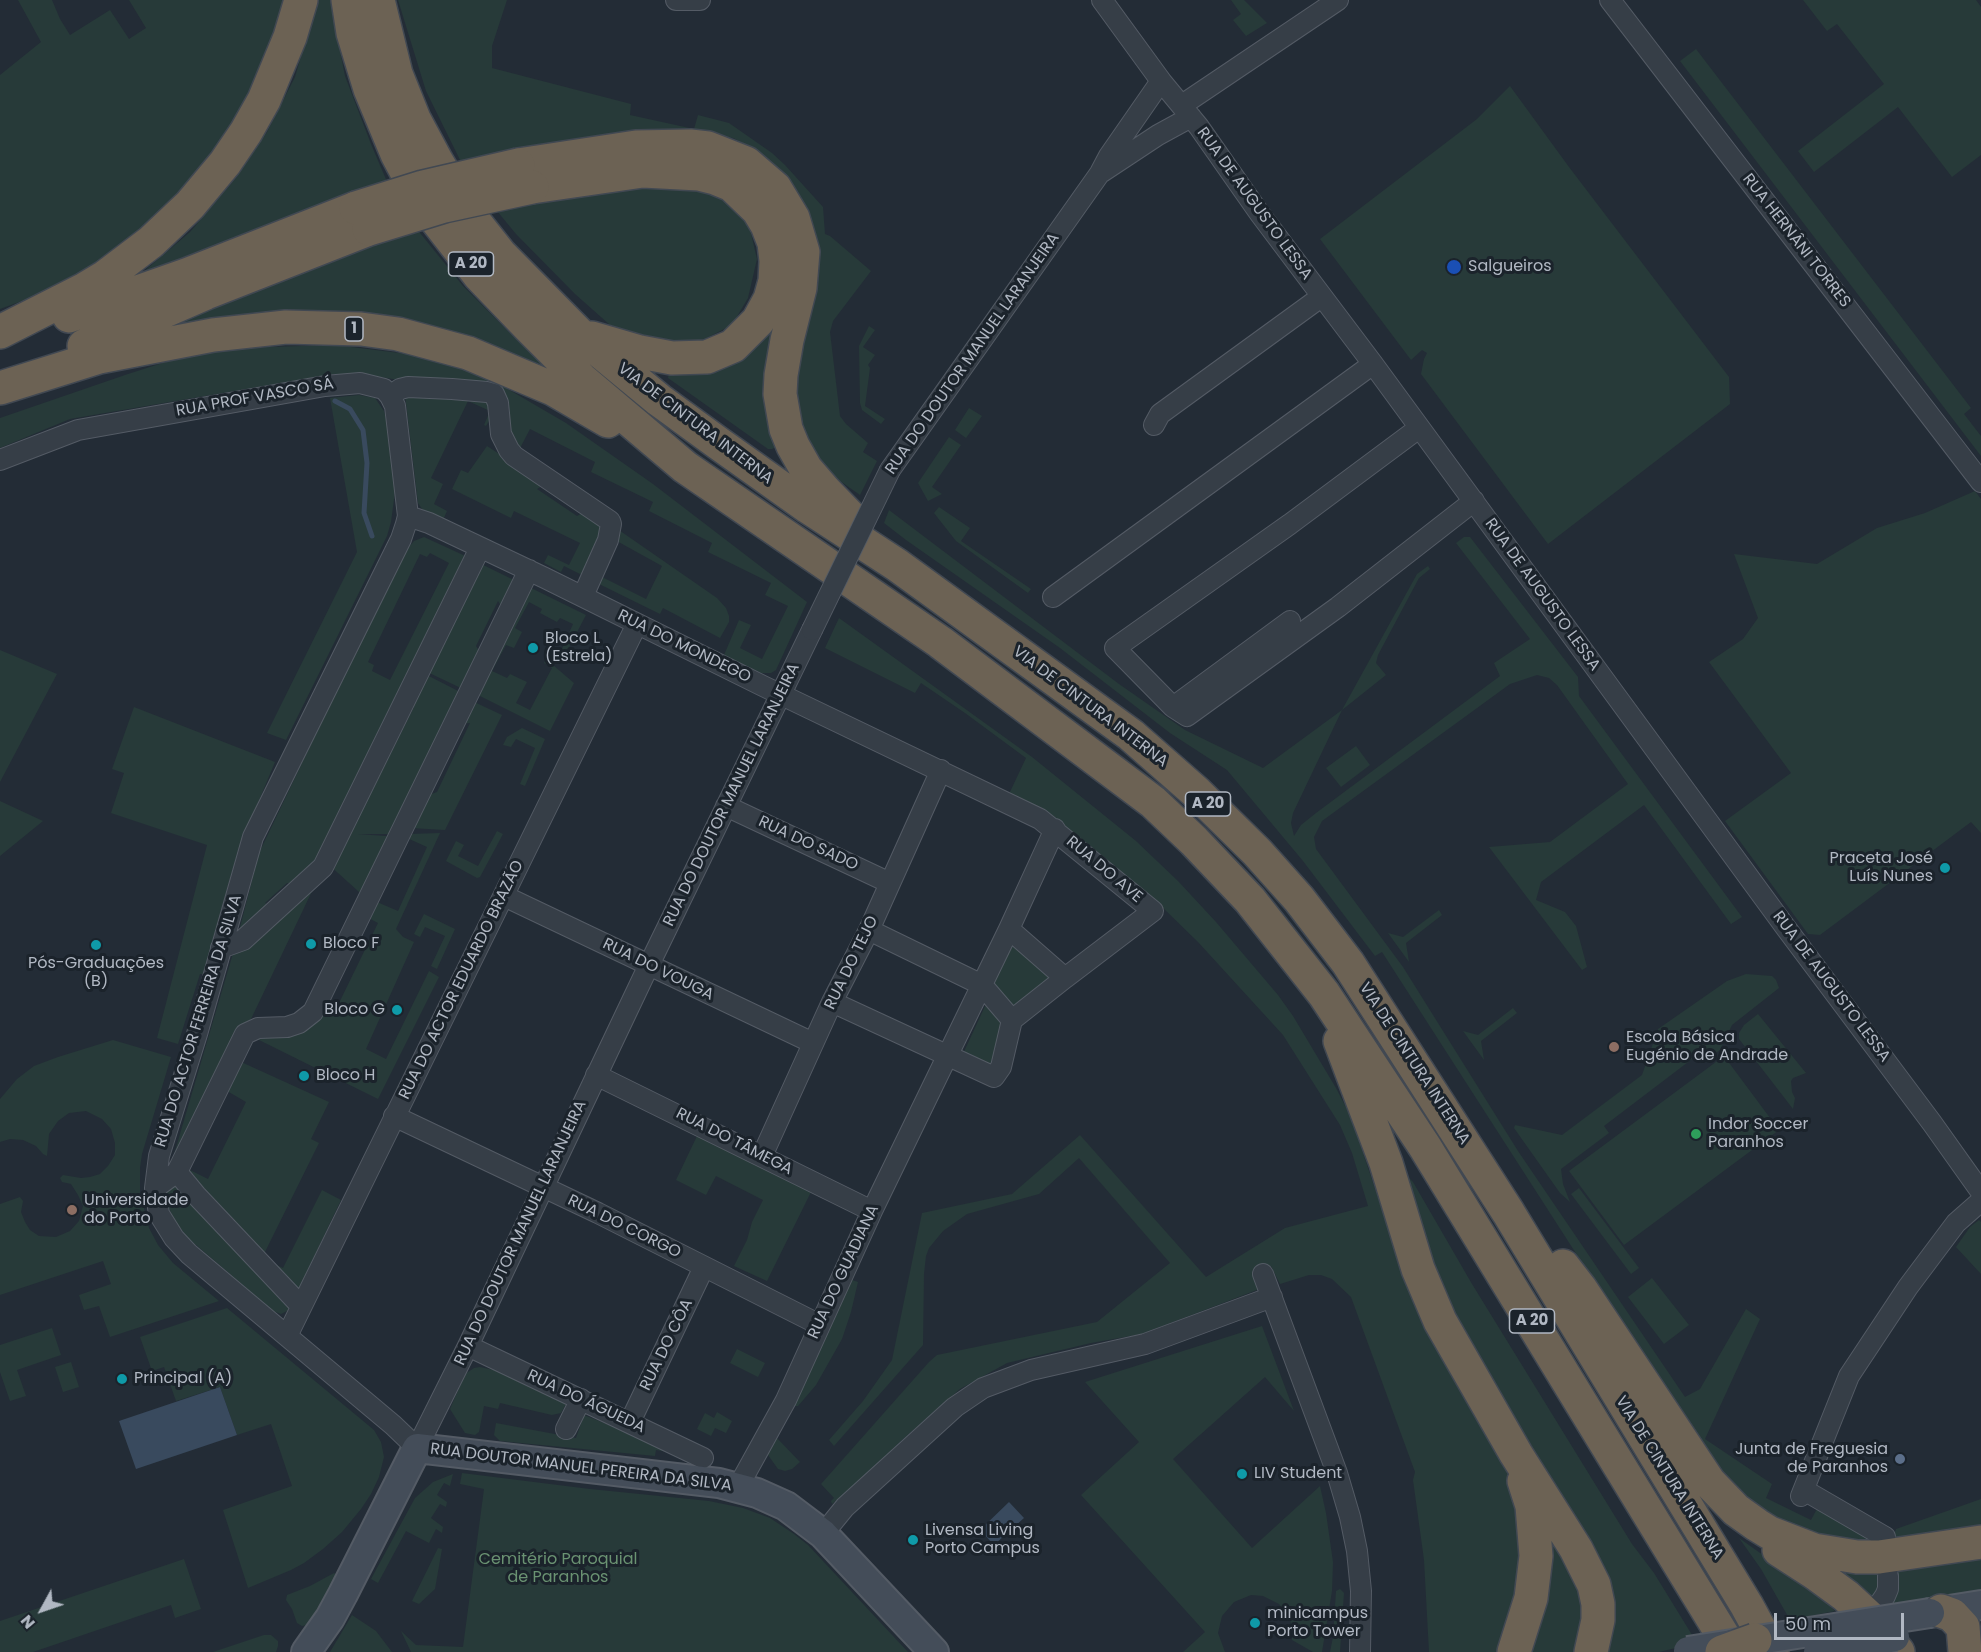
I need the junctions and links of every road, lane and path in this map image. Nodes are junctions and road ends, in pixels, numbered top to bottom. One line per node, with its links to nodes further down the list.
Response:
1 (301, 0): 15 (highway)
2 (348, 0): 25 (highway, VIA DE CINTURA INTERNA / A 20)
3 (378, 0): 16 (highway, VIA DE CINTURA INTERNA / A 20)
4 (676, 0): 5 (street)
5 (700, 0)
6 (1102, 0): 9 (street, RUA DE AUGUSTO LESSA)
7 (1338, 0): 10 (street, RUA DO DOUTOR MANUEL LARANJEIRA)
8 (1610, 0): 26 (street, RUA HERNÂNI TORRES)
9 (1161, 81): 10 (street, RUA DE AUGUSTO LESSA); 11 (street, RUA DO DOUTOR MANUEL LARANJEIRA)
10 (1186, 111): 11 (street, RUA DO DOUTOR MANUEL LARANJEIRA); 14 (street, RUA DE AUGUSTO LESSA)
11 (1100, 173): 36 (street, RUA DO DOUTOR MANUEL LARANJEIRA, bridge)
12 (525, 176): 13 (highway, bridge); 16 (highway); 30 (highway)
13 (363, 218): 17 (highway); 19 (highway)
14 (1321, 297): 18 (street, RUA DE AUGUSTO LESSA); 22 (street)
15 (0, 333)
16 (579, 334): 30 (highway, VIA DE CINTURA INTERNA / A 20)
17 (0, 342)
18 (1373, 364): 23 (street, RUA DE AUGUSTO LESSA); 33 (street)
19 (0, 384)
20 (0, 388): 25 (highway, 1)
21 (390, 396): 24 (street, RUA PROF VASCO SÁ); 28 (street); 32 (street)
22 (1154, 425)
23 (1419, 428): 27 (street, RUA DE AUGUSTO LESSA); 37 (street)
24 (0, 460)
25 (685, 466): 49 (highway, VIA DE CINTURA INTERNA / A 20)
26 (1981, 482)
27 (1474, 501): 37 (street); 61 (street, RUA DE AUGUSTO LESSA)
28 (408, 516): 29 (street, RUA DO MONDEGO); 45 (street, RUA DO ACTOR FERREIRA DA SILVA)
29 (480, 548): 31 (street, RUA DO MONDEGO); 45 (street)
30 (897, 565): 56 (highway, VIA DE CINTURA INTERNA / A 20)
31 (529, 570): 32 (street, RUA DO MONDEGO); 58 (street)
32 (583, 596): 35 (street, RUA DO MONDEGO)
33 (1053, 597)
34 (1290, 621): 37 (street)
35 (637, 624): 36 (street, RUA DO MONDEGO); 42 (street, RUA DO ACTOR EDUARDO BRAZÃO)
36 (781, 694): 38 (street, RUA DO MONDEGO); 39 (street, RUA DO DOUTOR MANUEL LARANJEIRA)
37 (1173, 707)
38 (941, 770): 40 (street, RUA DO MONDEGO); 41 (street, RUA DO TEJO)
39 (726, 806): 41 (street, RUA DO SADO); 46 (street, RUA DO DOUTOR MANUEL LARANJEIRA)
40 (1055, 829): 43 (street, RUA DO GUADIANA); 47 (street, RUA DO AVE)
41 (890, 883): 44 (street, RUA DO TEJO)
42 (504, 896): 46 (street, RUA DO VOUGA); 55 (street, RUA DO ACTOR EDUARDO BRAZÃO)
43 (1009, 929): 47 (street); 48 (street, RUA DO GUADIANA)
44 (869, 930): 48 (street); 50 (street, RUA DO TEJO)
45 (221, 948): 59 (street, RUA DO ACTOR FERREIRA DA SILVA)
46 (649, 965): 52 (street, RUA DO VOUGA); 54 (street, RUA DO DOUTOR MANUEL LARANJEIRA)
47 (1065, 978): 51 (street)
48 (982, 986): 51 (street); 53 (street, RUA DO GUADIANA)
49 (1324, 994): 76 (highway); 85 (highway, VIA DE CINTURA INTERNA / A 20)
50 (832, 1002): 52 (street, RUA DO TEJO); 53 (street)
51 (1012, 1020): 53 (street)
52 (813, 1043): 57 (street, RUA DO TEJO)
53 (948, 1056): 63 (street, RUA DO GUADIANA)
54 (596, 1075): 57 (street, RUA DO TÂMEGA); 60 (street, RUA DO DOUTOR MANUEL LARANJEIRA)
55 (394, 1116): 60 (street, RUA DO CORGO); 68 (street, RUA DO ACTOR EDUARDO BRAZÃO)
56 (1462, 1140): 64 (highway, VIA DE CINTURA INTERNA / A 20); 81 (highway)
57 (762, 1156): 63 (street, RUA DO TÂMEGA)
58 (177, 1172): 59 (street); 68 (street)
59 (155, 1188): 70 (street, RUA DO ACTOR FERREIRA DA SILVA)
60 (542, 1188): 65 (street, RUA DO CORGO); 71 (street, RUA DO DOUTOR MANUEL LARANJEIRA)
61 (1981, 1192)
62 (1981, 1201): 80 (street)
63 (872, 1211): 69 (street, RUA DO GUADIANA)
64 (1508, 1212): 83 (highway); 85 (highway, VIA DE CINTURA INTERNA / A 20)
65 (705, 1267): 69 (street, RUA DO CORGO); 73 (street, RUA DO CÔA)
66 (1263, 1274): 67 (street)
67 (1272, 1297): 79 (street); 88 (street)
68 (301, 1305): 70 (street, RUA DO ACTOR EDUARDO BRAZÃO)
69 (820, 1325): 78 (street, RUA DO GUADIANA)
70 (287, 1336): 75 (street, RUA DO ACTOR FERREIRA DA SILVA)
71 (468, 1346): 72 (street, RUA DO ÁGUEDA); 75 (street, RUA DO DOUTOR MANUEL LARANJEIRA)
72 (581, 1399): 73 (street, RUA DO ÁGUEDA); 74 (street)
73 (630, 1422): 77 (street, RUA DO ÁGUEDA)
74 (566, 1429)
75 (417, 1448): 78 (main road, RUA DOUTOR MANUEL PEREIRA DA SILVA); 86 (main road)
76 (1516, 1454): 89 (highway); 90 (highway)
77 (703, 1458)
78 (738, 1487): 79 (main road, RUA DOUTOR MANUEL PEREIRA DA SILVA)
79 (823, 1534): 87 (main road, RUA DOUTOR MANUEL PEREIRA DA SILVA)
80 (1885, 1537)
81 (1981, 1542)
82 (1888, 1576): 83 (street)
83 (1870, 1618): 94 (highway)
84 (1960, 1627): 85 (main road, bridge); 93 (main road, bridge)
85 (1754, 1646): 91 (main road, bridge); 92 (highway, bridge)
86 (306, 1652)
87 (934, 1652)
88 (1360, 1652)
89 (1514, 1652)
90 (1591, 1652)
91 (1687, 1652)
92 (1722, 1652)
93 (1818, 1652)
94 (1898, 1652)

